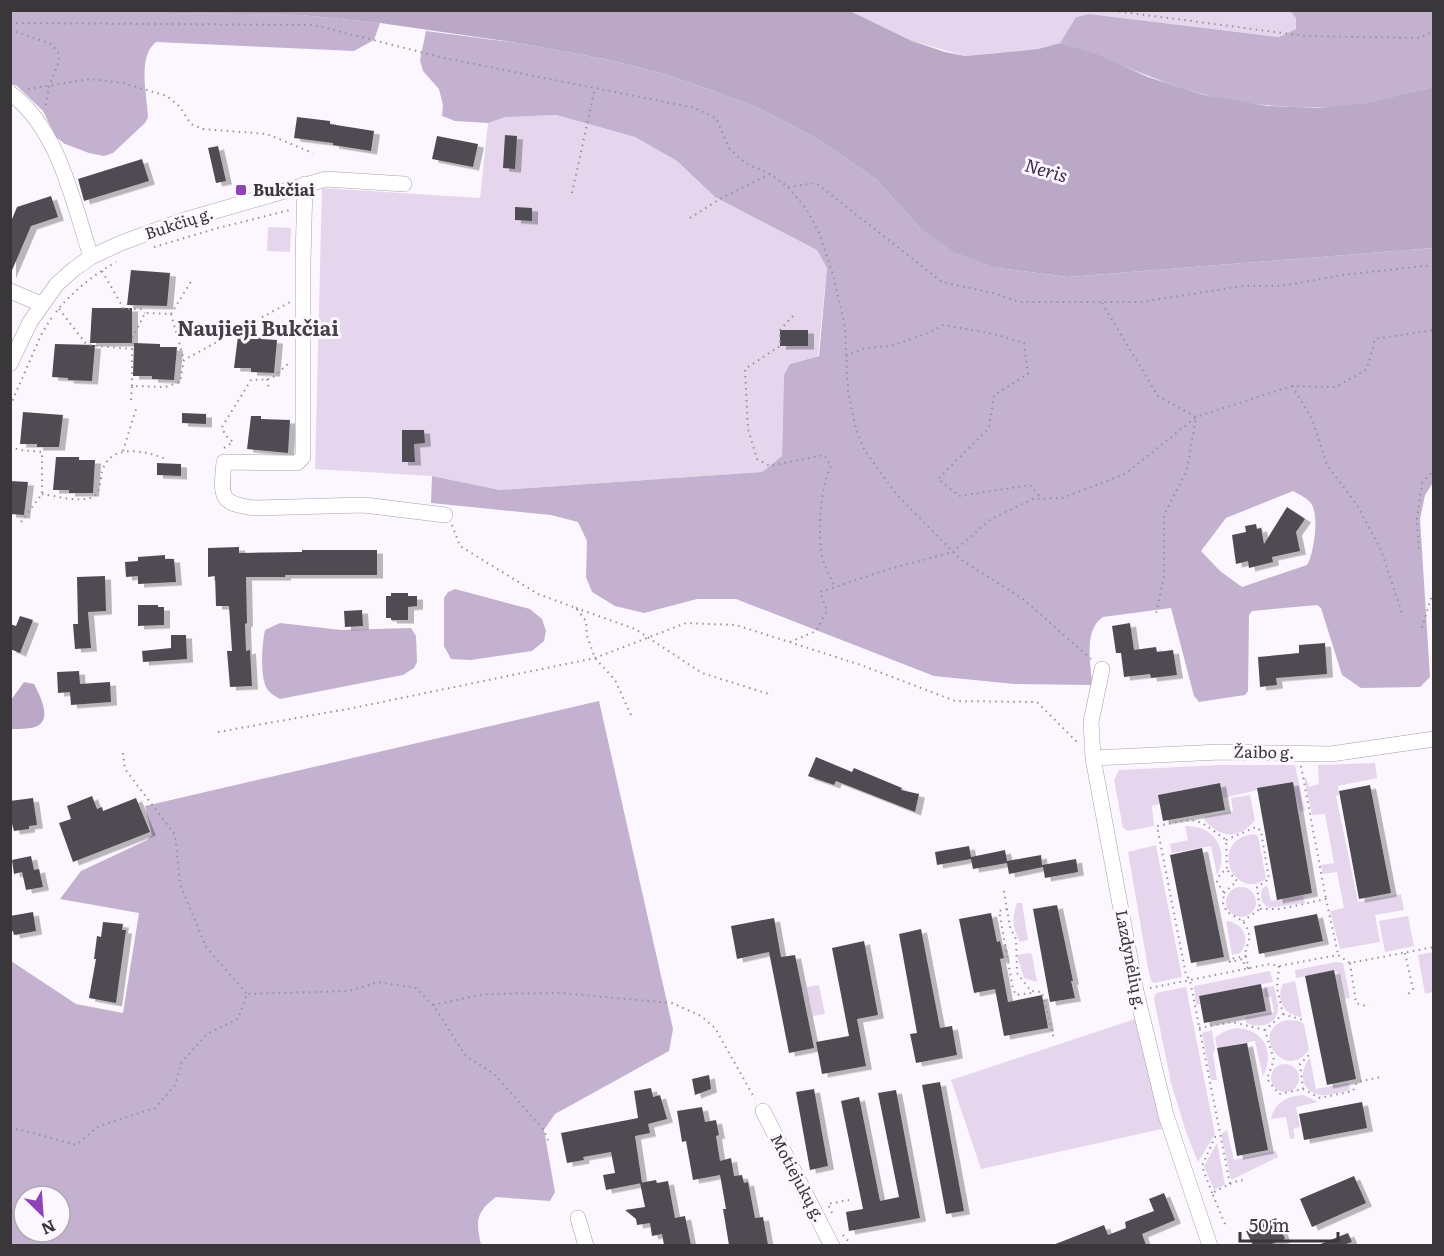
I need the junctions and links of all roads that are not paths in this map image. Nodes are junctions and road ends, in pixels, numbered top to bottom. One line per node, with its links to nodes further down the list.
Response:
1 (10, 93): 4 (street)
2 (306, 184): 3 (street, Bukčių g.); 4 (street, Bukčių g.); 8 (street)
3 (404, 184)
4 (91, 257): 6 (street, Bukčių g.)
5 (10, 291): 6 (street)
6 (41, 304): 7 (street, Bukčių g.)
7 (10, 364)
8 (445, 515)
9 (1102, 669): 11 (street, Lazdynėlių g.)
10 (1434, 739): 11 (street, Žaibo g.)
11 (1093, 758): 16 (street, Lazdynėlių g.)
12 (763, 1112): 14 (street, Motiejukų g.)
13 (578, 1218): 15 (street)
14 (837, 1239)
15 (586, 1245)
16 (1210, 1245)

